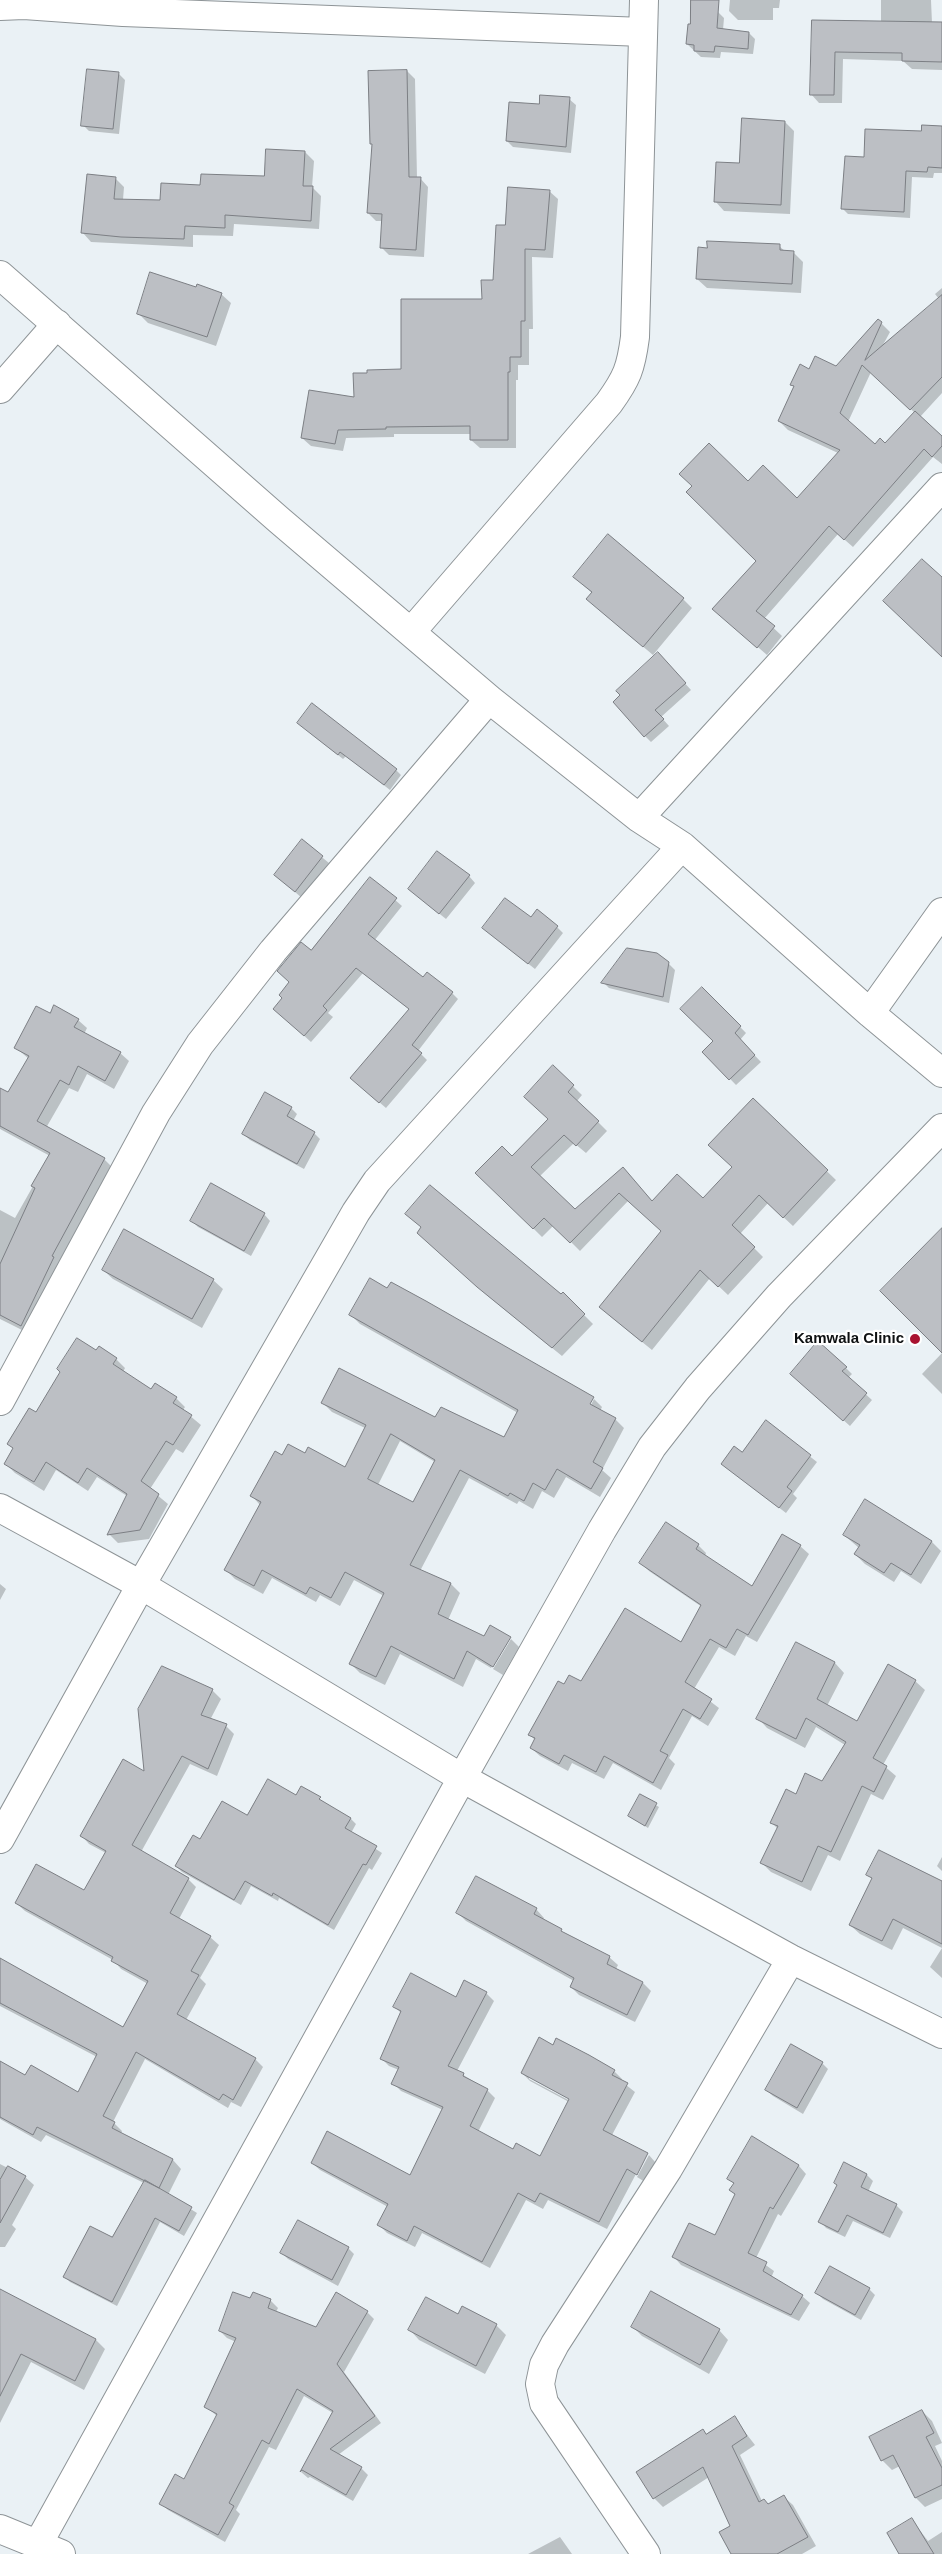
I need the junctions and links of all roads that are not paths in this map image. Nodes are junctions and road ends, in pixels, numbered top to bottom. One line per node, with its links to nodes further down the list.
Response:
1 (644, 0): 4 (street)
2 (0, 6): 3 (street)
3 (123, 6): 4 (street)
4 (643, 32): 9 (street)
5 (0, 275): 6 (street)
6 (57, 324): 7 (street); 9 (street)
7 (0, 389)
8 (942, 487): 11 (street)
9 (412, 632): 10 (street)
10 (489, 699): 11 (street); 17 (street)
11 (639, 818): 12 (street)
12 (682, 846): 14 (street); 19 (street)
13 (942, 912): 14 (street)
14 (870, 1013): 15 (street)
15 (942, 1073)
16 (942, 1128): 20 (street)
17 (0, 1401)
18 (0, 1508): 19 (street)
19 (141, 1585): 20 (street); 21 (street)
20 (462, 1778): 22 (street); 25 (street)
21 (0, 1839)
22 (791, 1959): 23 (street); 26 (street)
23 (942, 2034)
24 (0, 2529): 25 (street)
25 (50, 2549)
26 (646, 2554)

